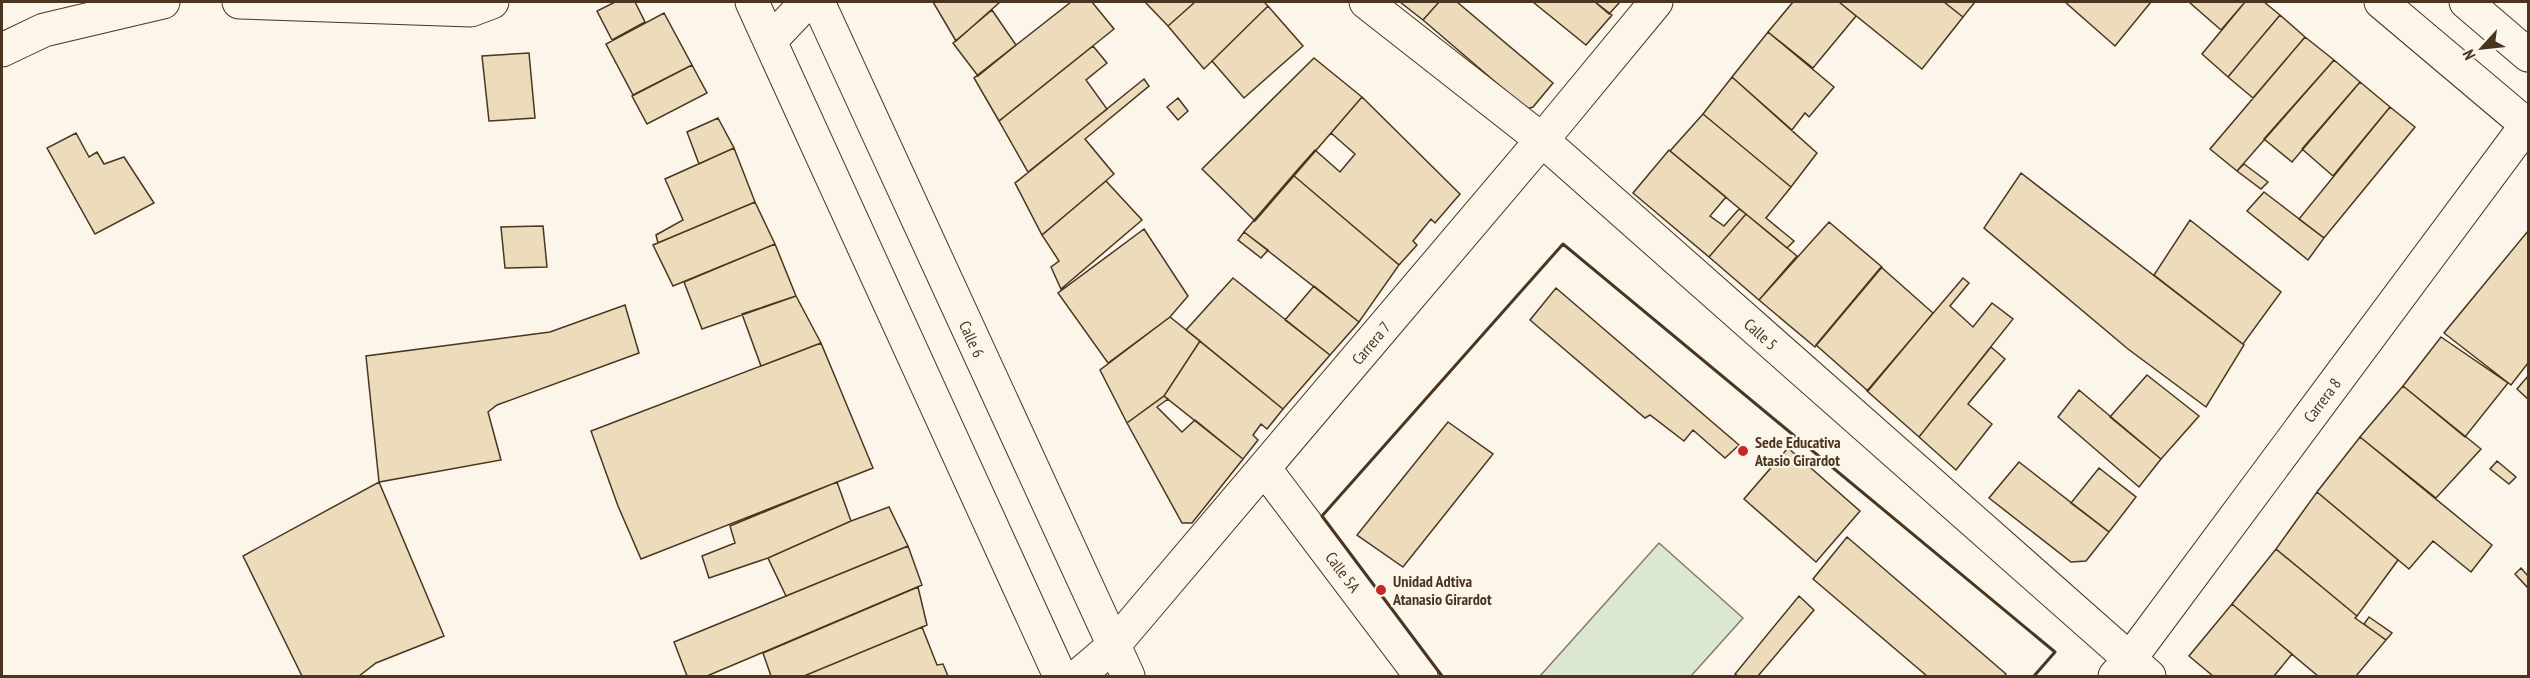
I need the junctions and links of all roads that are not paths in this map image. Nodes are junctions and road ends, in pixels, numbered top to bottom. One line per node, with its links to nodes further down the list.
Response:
1 (163, 2): 12 (street)
2 (239, 2): 3 (street)
3 (492, 2)
4 (752, 2): 11 (street)
5 (807, 2): 11 (street)
6 (818, 2): 17 (street, Calle 6)
7 (1366, 2): 15 (street, Calle 5)
8 (1656, 2): 15 (street, Carrera 7)
9 (2381, 2): 14 (street)
10 (2466, 2): 13 (street)
11 (770, 41): 19 (street)
12 (2, 50)
13 (2529, 55)
14 (2528, 125): 18 (street, Carrera 8)
15 (1542, 140): 16 (street, Carrera 7); 18 (street, Calle 5)
16 (1264, 468): 17 (street, Carrera 7); 22 (street, Calle 5A)
17 (1113, 646): 20 (street, Carrera 7); 21 (street, Calle 6)
18 (2131, 671)
19 (1060, 676)
20 (1078, 676)
21 (1128, 676)
22 (1421, 676)

